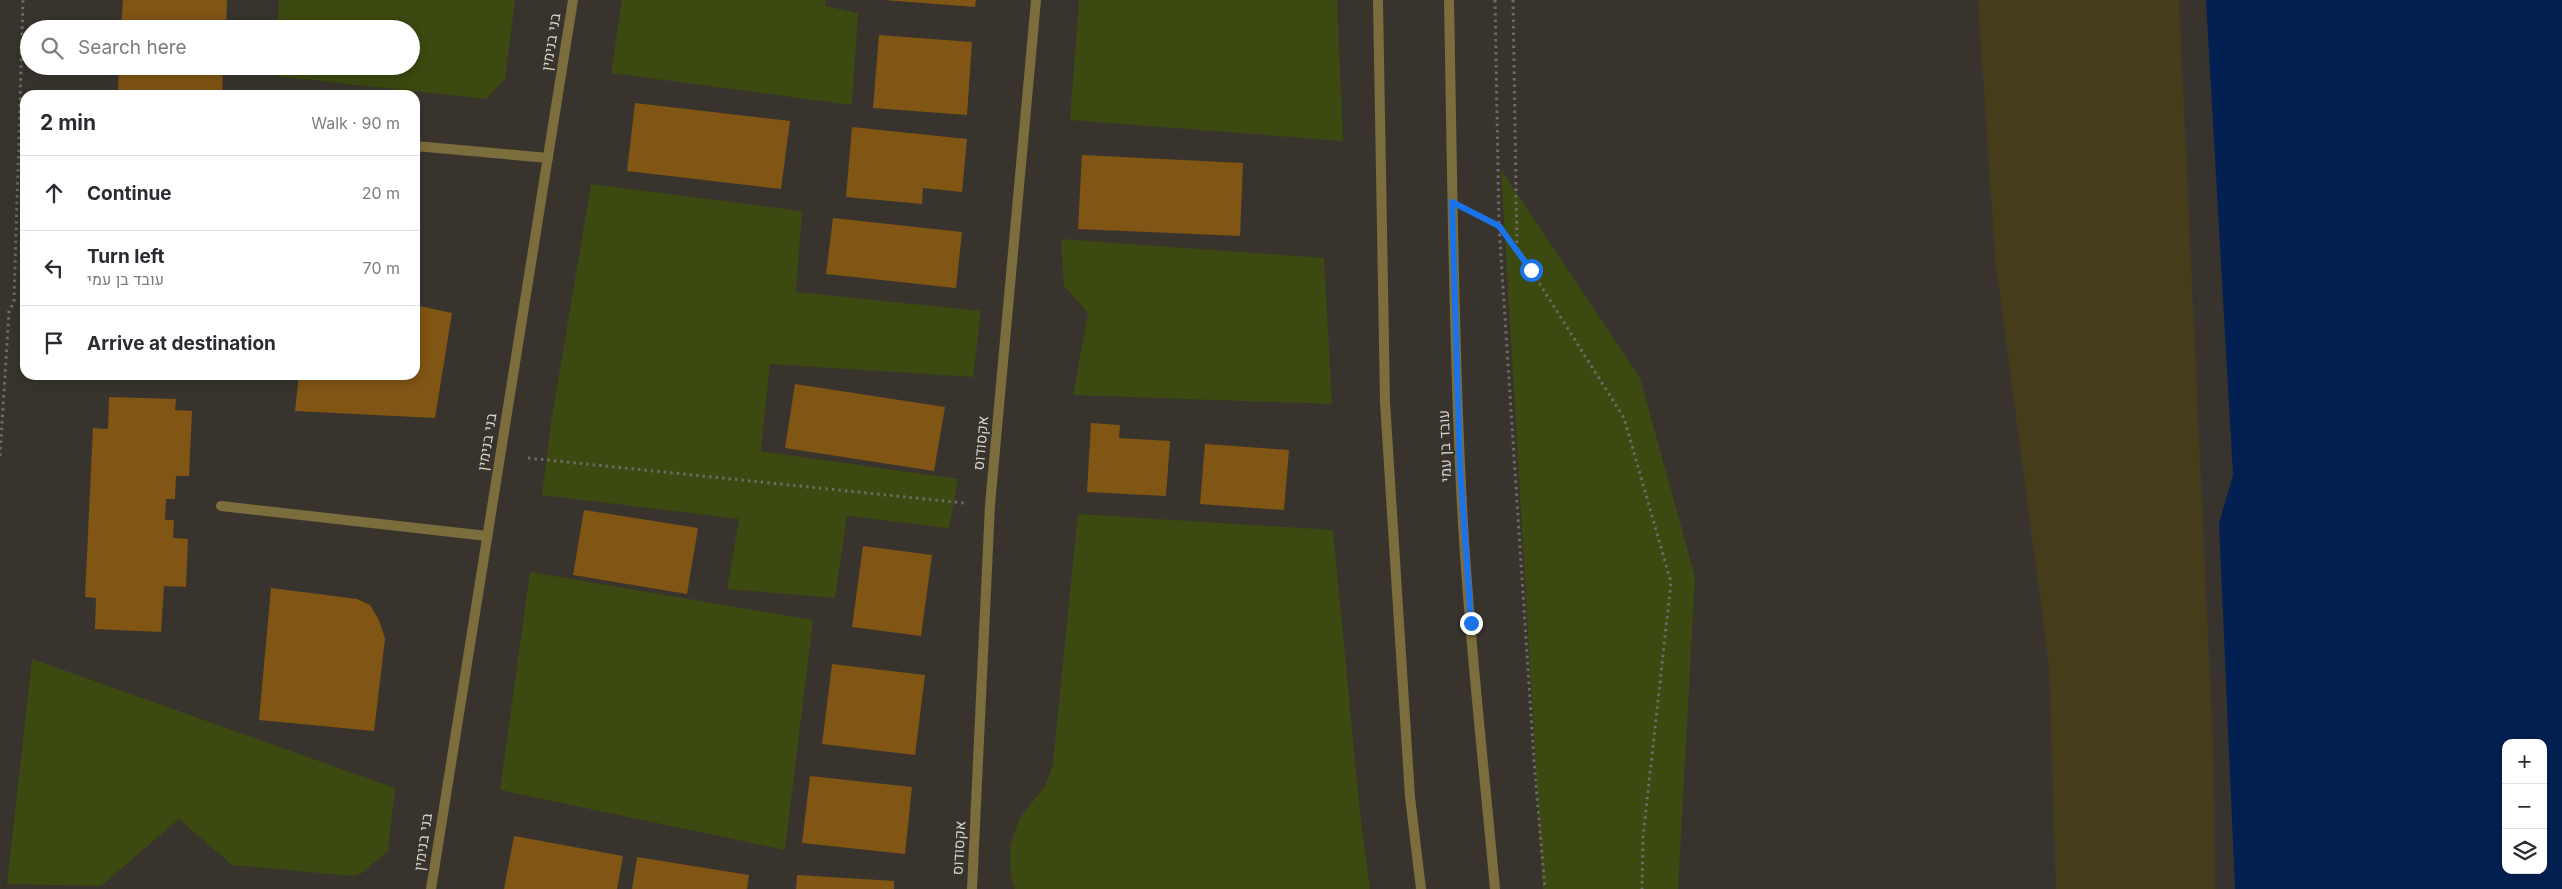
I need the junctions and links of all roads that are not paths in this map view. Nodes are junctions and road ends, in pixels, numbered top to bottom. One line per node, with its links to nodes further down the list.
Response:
1 (573, 0): 6 (street, בני בנימין)
2 (1036, 0): 10 (street, אקסודוס)
3 (1378, 0): 11 (street)
4 (1450, 0): 12 (street, עובד בן עמי)
5 (420, 146): 6 (street)
6 (548, 158): 8 (street, בני בנימין)
7 (221, 506): 8 (street)
8 (487, 536): 9 (street, בני בנימין)
9 (431, 889)
10 (972, 889)
11 (1421, 889)
12 (1495, 889)

